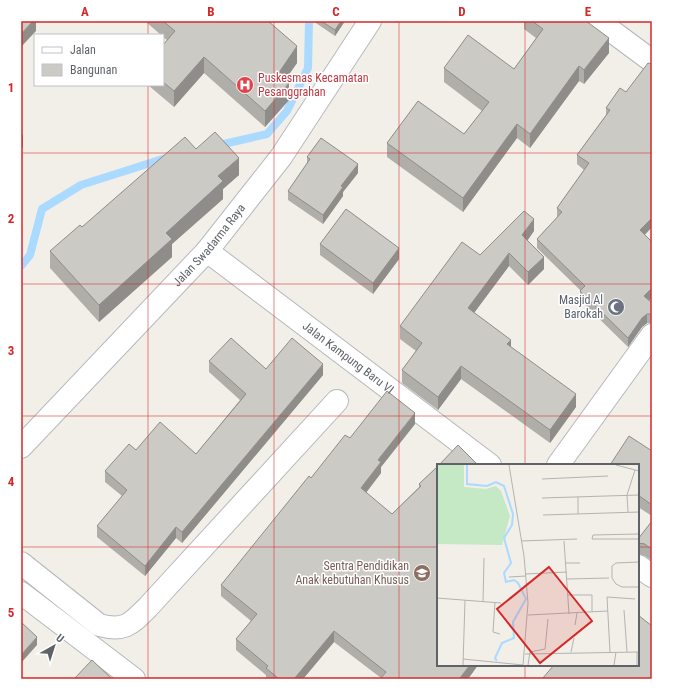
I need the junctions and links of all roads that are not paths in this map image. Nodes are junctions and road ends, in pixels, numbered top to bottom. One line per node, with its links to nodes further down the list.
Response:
1 (370, 21): 4 (street, Jalan Swadarma Raya)
2 (598, 21): 3 (street)
3 (652, 61)
4 (207, 251): 7 (street, Jalan Swadarma Raya); 8 (street, Jalan Kampung Baru VI)
5 (650, 343): 9 (street)
6 (338, 401): 10 (street)
7 (21, 447)
8 (489, 464)
9 (559, 464)
10 (21, 563)
11 (639, 567): 12 (street)
12 (652, 576)
13 (21, 593): 14 (street)
14 (134, 679)

